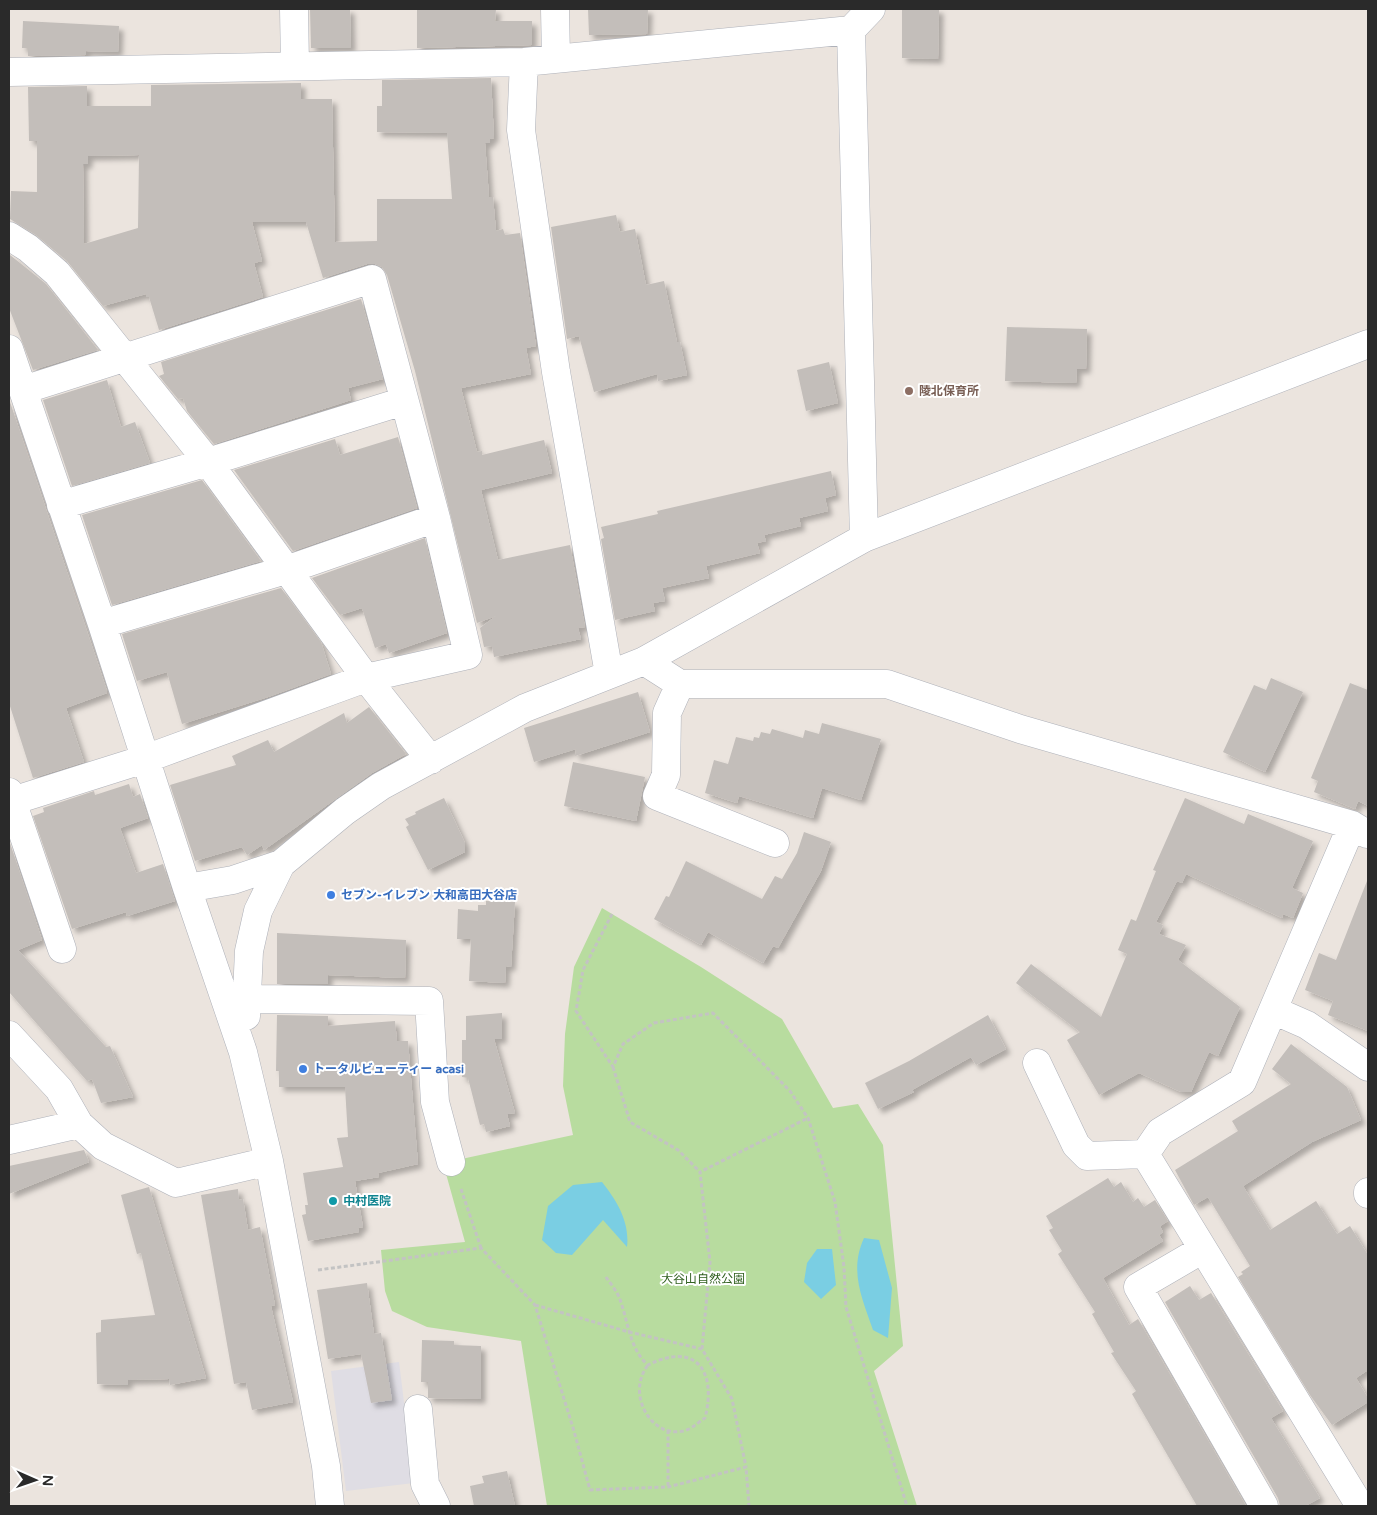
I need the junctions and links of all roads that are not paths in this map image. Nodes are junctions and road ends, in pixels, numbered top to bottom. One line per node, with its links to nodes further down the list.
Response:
1 (294, 9): 7 (street)
2 (555, 9): 5 (street)
3 (871, 9): 4 (street)
4 (851, 30): 5 (street); 18 (street)
5 (556, 58): 6 (street)
6 (524, 62): 7 (street); 22 (street)
7 (295, 66): 8 (street)
8 (9, 72)
9 (9, 236): 12 (street)
10 (1368, 344): 18 (street)
11 (9, 349): 13 (street)
12 (124, 357): 13 (street); 14 (street); 15 (street)
13 (22, 390): 16 (street)
14 (404, 401): 15 (street); 17 (street)
15 (208, 462): 16 (street); 19 (street)
16 (61, 504): 20 (street)
17 (436, 518): 19 (street); 23 (street)
18 (864, 538): 21 (street)
19 (289, 569): 20 (street); 23 (street)
20 (102, 624): 25 (street)
21 (644, 661): 22 (street); 24 (street)
22 (609, 674): 26 (street)
23 (366, 678): 25 (street); 26 (street)
24 (680, 684): 28 (street); 29 (street)
25 (145, 759): 27 (street); 31 (street)
26 (430, 760): 30 (street)
27 (10, 799): 32 (street)
28 (1360, 830): 34 (street)
29 (775, 843)
30 (280, 864): 31 (street); 33 (street)
31 (187, 888): 36 (street)
32 (62, 950)
33 (248, 999): 36 (street); 43 (street)
34 (1273, 1010): 38 (street); 41 (street)
35 (9, 1035): 39 (street)
36 (243, 1052): 42 (street)
37 (1037, 1063): 41 (street)
38 (1368, 1067)
39 (79, 1124): 40 (street); 42 (street)
40 (9, 1140)
41 (1145, 1154): 44 (street)
42 (269, 1162): 46 (street)
43 (451, 1162)
44 (1203, 1249): 48 (street); 49 (street)
45 (418, 1409): 47 (street)
46 (330, 1506)
47 (436, 1506)
48 (1264, 1506)
49 (1360, 1506)

